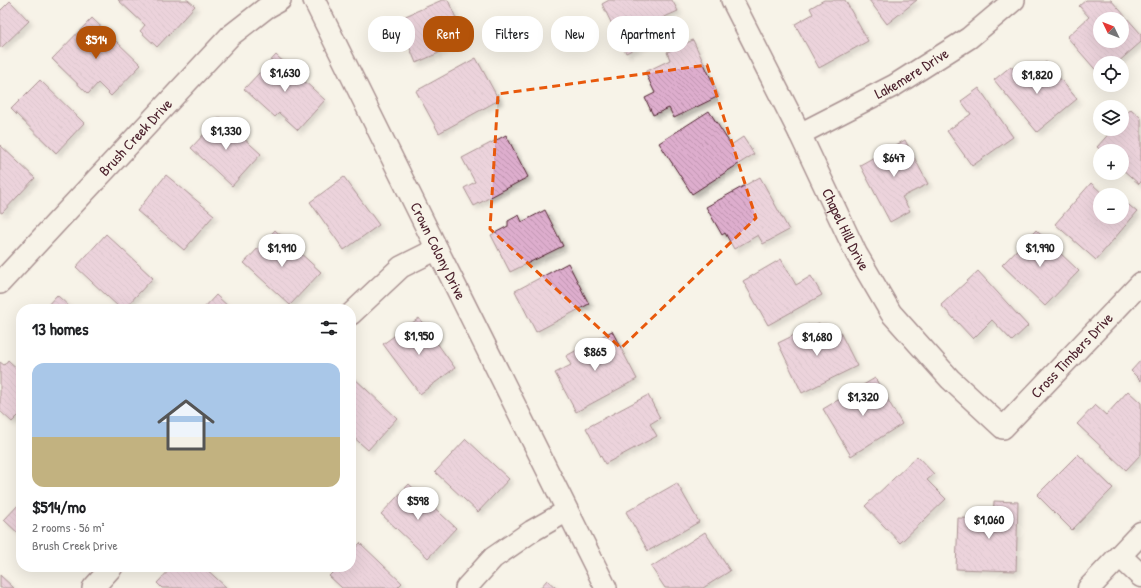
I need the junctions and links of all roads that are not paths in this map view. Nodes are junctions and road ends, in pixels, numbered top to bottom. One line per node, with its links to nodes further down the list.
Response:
1 (280, 0): 7 (street, Brush Creek Drive)
2 (314, 0): 6 (street, Crown Colony Drive)
3 (732, 0): 5 (street, Chapel Hill Drive)
4 (1014, 0): 5 (street, Lakemere Drive)
5 (800, 134): 10 (street, Chapel Hill Drive)
6 (437, 250): 9 (street); 11 (street, Crown Colony Drive)
7 (0, 283)
8 (1141, 283): 10 (street, Cross Timbers Drive)
9 (356, 309)
10 (1003, 428)
11 (567, 511): 17 (street); 18 (street, Crown Colony Drive)
12 (1141, 533): 13 (main road)
13 (1120, 556): 15 (main road); 19 (main road)
14 (107, 572): 16 (street)
15 (1141, 576)
16 (93, 588)
17 (466, 588)
18 (606, 588)
19 (1089, 588)

